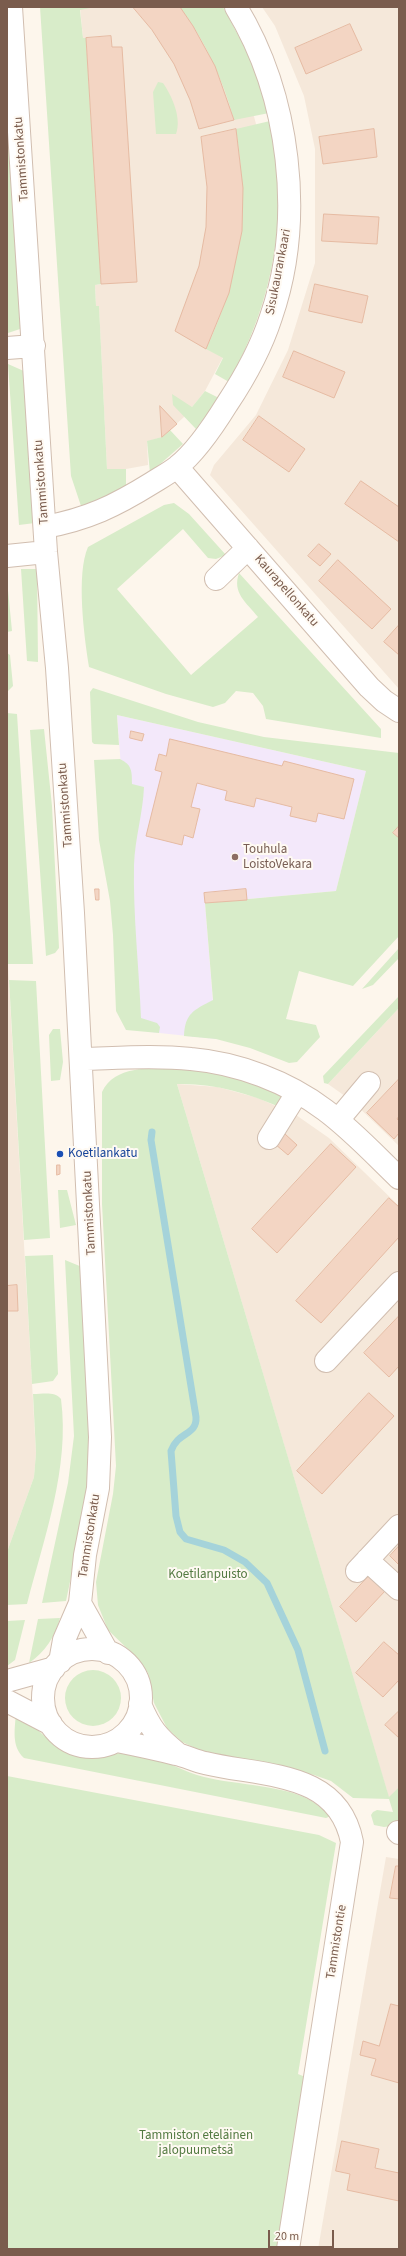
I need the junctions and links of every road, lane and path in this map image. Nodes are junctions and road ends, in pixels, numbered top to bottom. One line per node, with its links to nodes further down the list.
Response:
1 (11, 7): 3 (street, Tammistonkatu)
2 (236, 7): 6 (street, Sisukaurankaari)
3 (12, 74): 4 (street, Tammistonkatu)
4 (34, 346): 5 (street); 7 (street, Tammistonkatu)
5 (7, 348)
6 (177, 467): 7 (street, Sisukaurankaari); 8 (street, Kaurapellonkatu)
7 (45, 527): 9 (street, Tammistonkatu)
8 (248, 548): 11 (street); 12 (street, Kaurapellonkatu)
9 (46, 552): 10 (street); 13 (street, Tammistonkatu)
10 (7, 556)
11 (216, 579)
12 (399, 711)
13 (82, 1059): 15 (street); 23 (street, Tammistonkatu)
14 (369, 1083): 16 (street)
15 (297, 1093): 16 (street); 17 (street)
16 (338, 1120): 18 (street)
17 (270, 1138)
18 (399, 1178)
19 (399, 1283): 20 (street)
20 (326, 1361)
21 (399, 1526): 22 (street)
22 (399, 1589)
23 (80, 1604): 24 (street); 25 (street, Tammistonkatu)
24 (108, 1653): 25 (street); 28 (street)
25 (57, 1665): 26 (street); 29 (street)
26 (7, 1681)
27 (7, 1701): 29 (street)
28 (140, 1704): 30 (street); 31 (street, Tammistontie)
29 (51, 1724): 30 (street)
30 (117, 1740): 31 (street, Tammistontie)
31 (178, 1754): 32 (street, Tammistontie)
32 (288, 2249)

